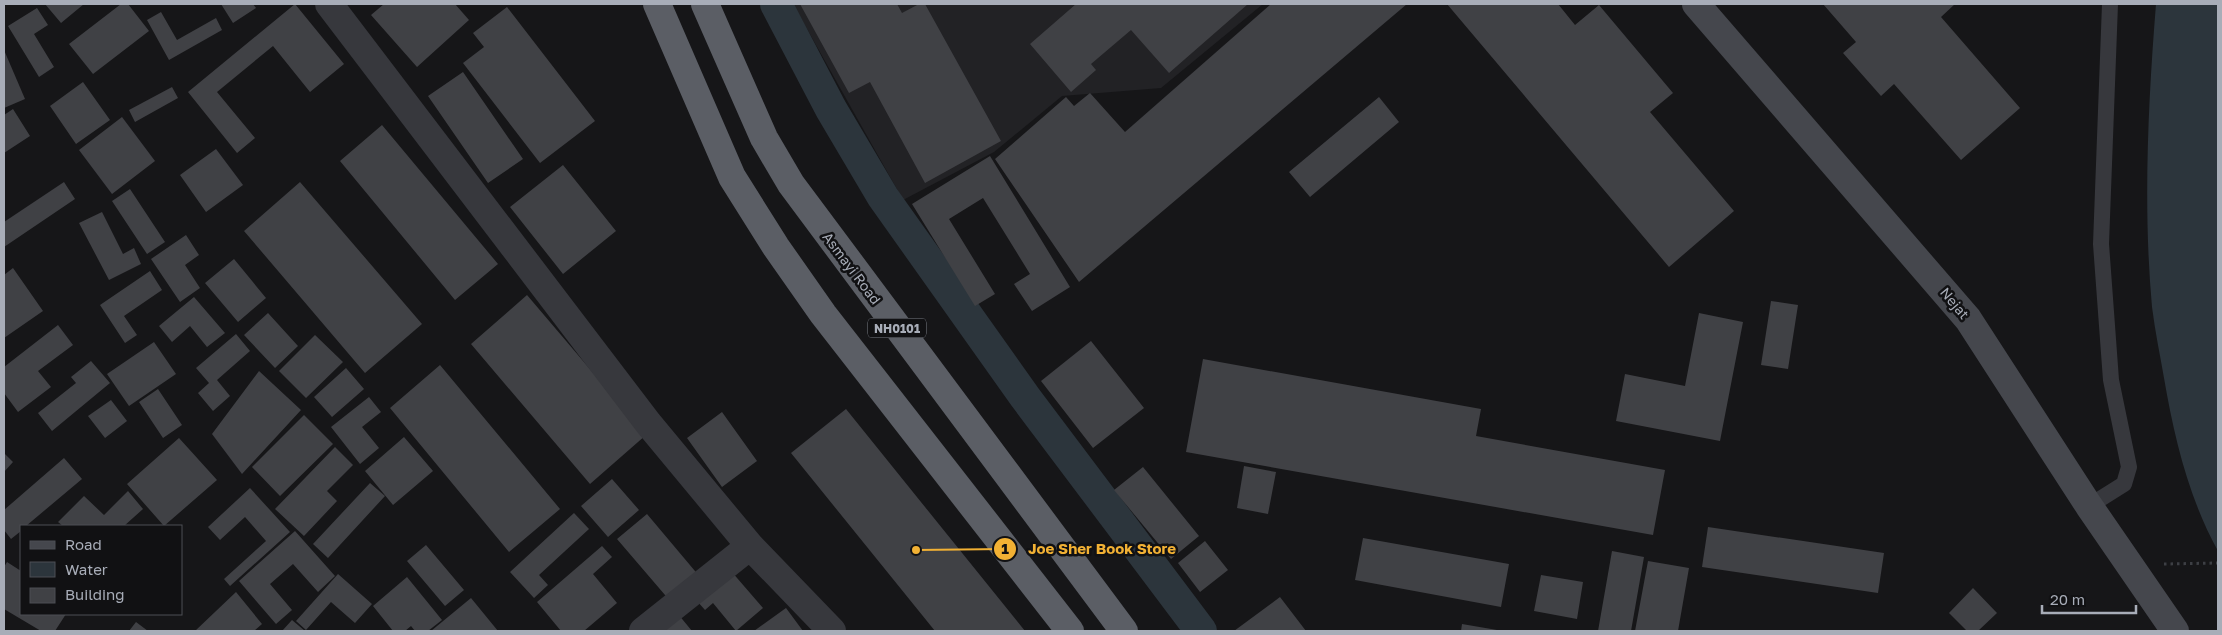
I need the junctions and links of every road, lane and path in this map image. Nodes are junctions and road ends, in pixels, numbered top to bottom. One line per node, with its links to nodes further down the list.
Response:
1 (329, 4): 7 (street)
2 (658, 4): 12 (highway)
3 (705, 4): 13 (highway, Asmayi Road / NH0101)
4 (1696, 4): 6 (main road, Nejat)
5 (2110, 4): 6 (lane)
6 (2089, 506): 9 (main road, Nejat)
7 (750, 546): 10 (street); 11 (street)
8 (2218, 563): 9 (path)
9 (2137, 575): 14 (main road, Nejat)
10 (643, 631)
11 (832, 631)
12 (1070, 631)
13 (1124, 631)
14 (2176, 631)

